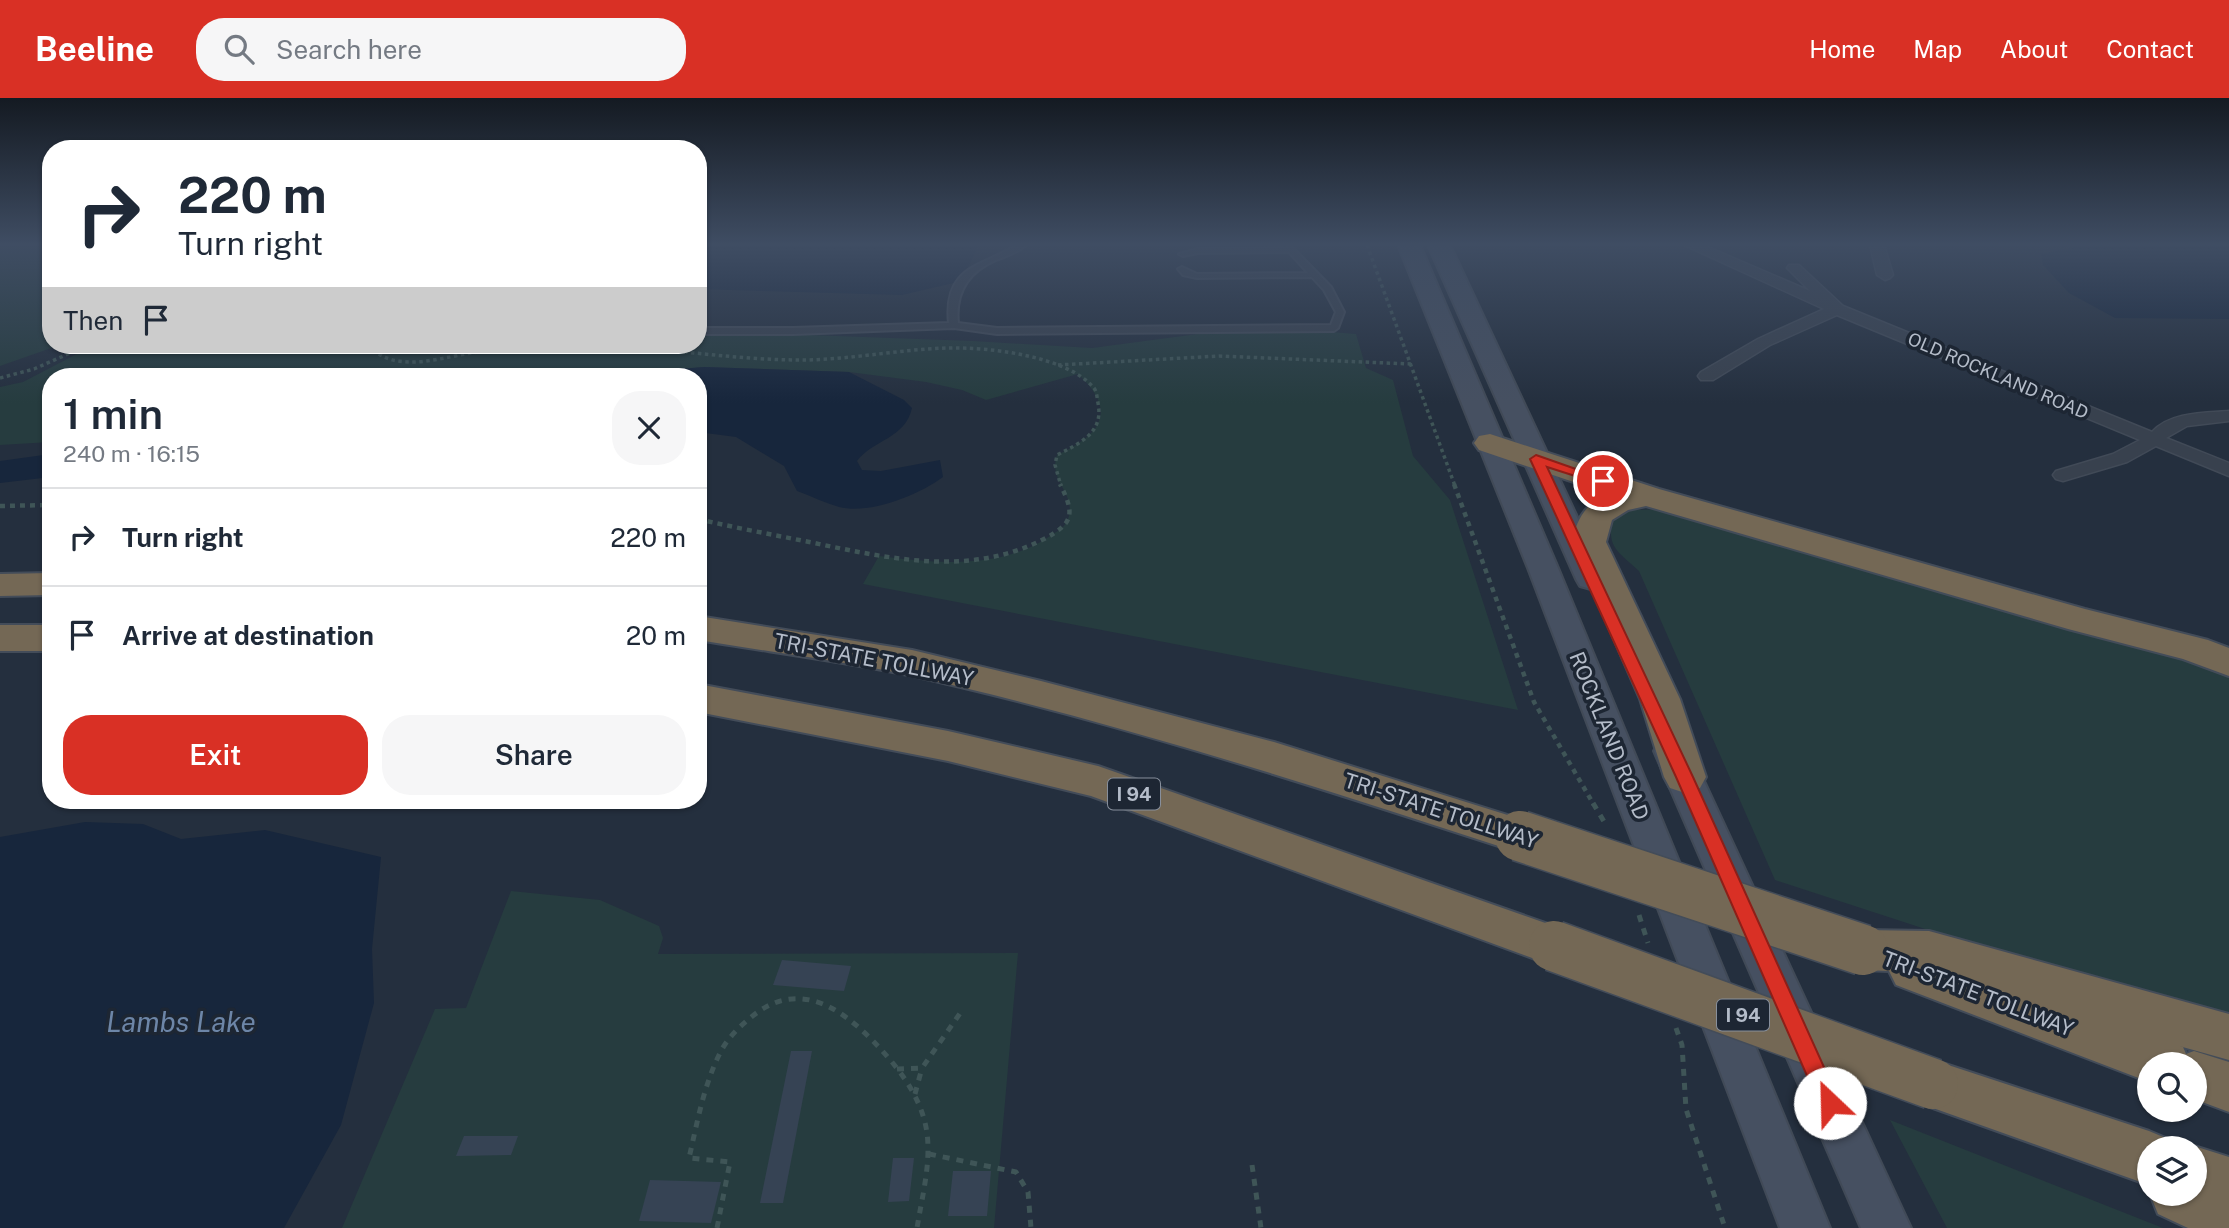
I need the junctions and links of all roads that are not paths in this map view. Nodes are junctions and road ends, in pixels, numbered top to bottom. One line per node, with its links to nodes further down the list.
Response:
1 (954, 298): 8 (lane)
2 (1333, 298): 8 (lane)
3 (1431, 298): 13 (main road, ROCKLAND ROAD)
4 (1463, 298): 14 (main road)
5 (1811, 298): 7 (street, OLD ROCKLAND ROAD)
6 (1825, 298): 7 (street)
7 (1837, 309): 10 (street); 12 (street, OLD ROCKLAND ROAD)
8 (954, 324): 9 (lane)
9 (707, 331)
10 (1707, 376)
11 (2229, 416): 12 (street)
12 (2154, 440): 15 (street, OLD ROCKLAND ROAD); 16 (street)
13 (1490, 443): 14 (highway); 38 (main road, ROCKLAND ROAD)
14 (1536, 459): 17 (highway); 25 (main road)
15 (2229, 470)
16 (2063, 475)
17 (1647, 496): 23 (highway); 25 (highway)
18 (42, 584): 19 (highway)
19 (0, 585)
20 (707, 629): 26 (highway, TRI-STATE TOLLWAY, bridge)
21 (0, 638): 22 (highway)
22 (42, 638)
23 (2229, 663)
24 (707, 700): 31 (highway, I 94, bridge)
25 (1685, 777): 39 (main road)
26 (1863, 950): 27 (highway); 28 (highway, TRI-STATE TOLLWAY)
27 (2229, 1037)
28 (2137, 1054)
29 (2207, 1079): 30 (highway)
30 (2229, 1087)
31 (2004, 1110): 32 (highway, I 94); 33 (highway)
32 (2137, 1154)
33 (2137, 1174)
34 (2207, 1177): 35 (highway)
35 (2229, 1185)
36 (2204, 1206): 37 (highway)
37 (2229, 1218)
38 (1805, 1228)
39 (1885, 1228)

